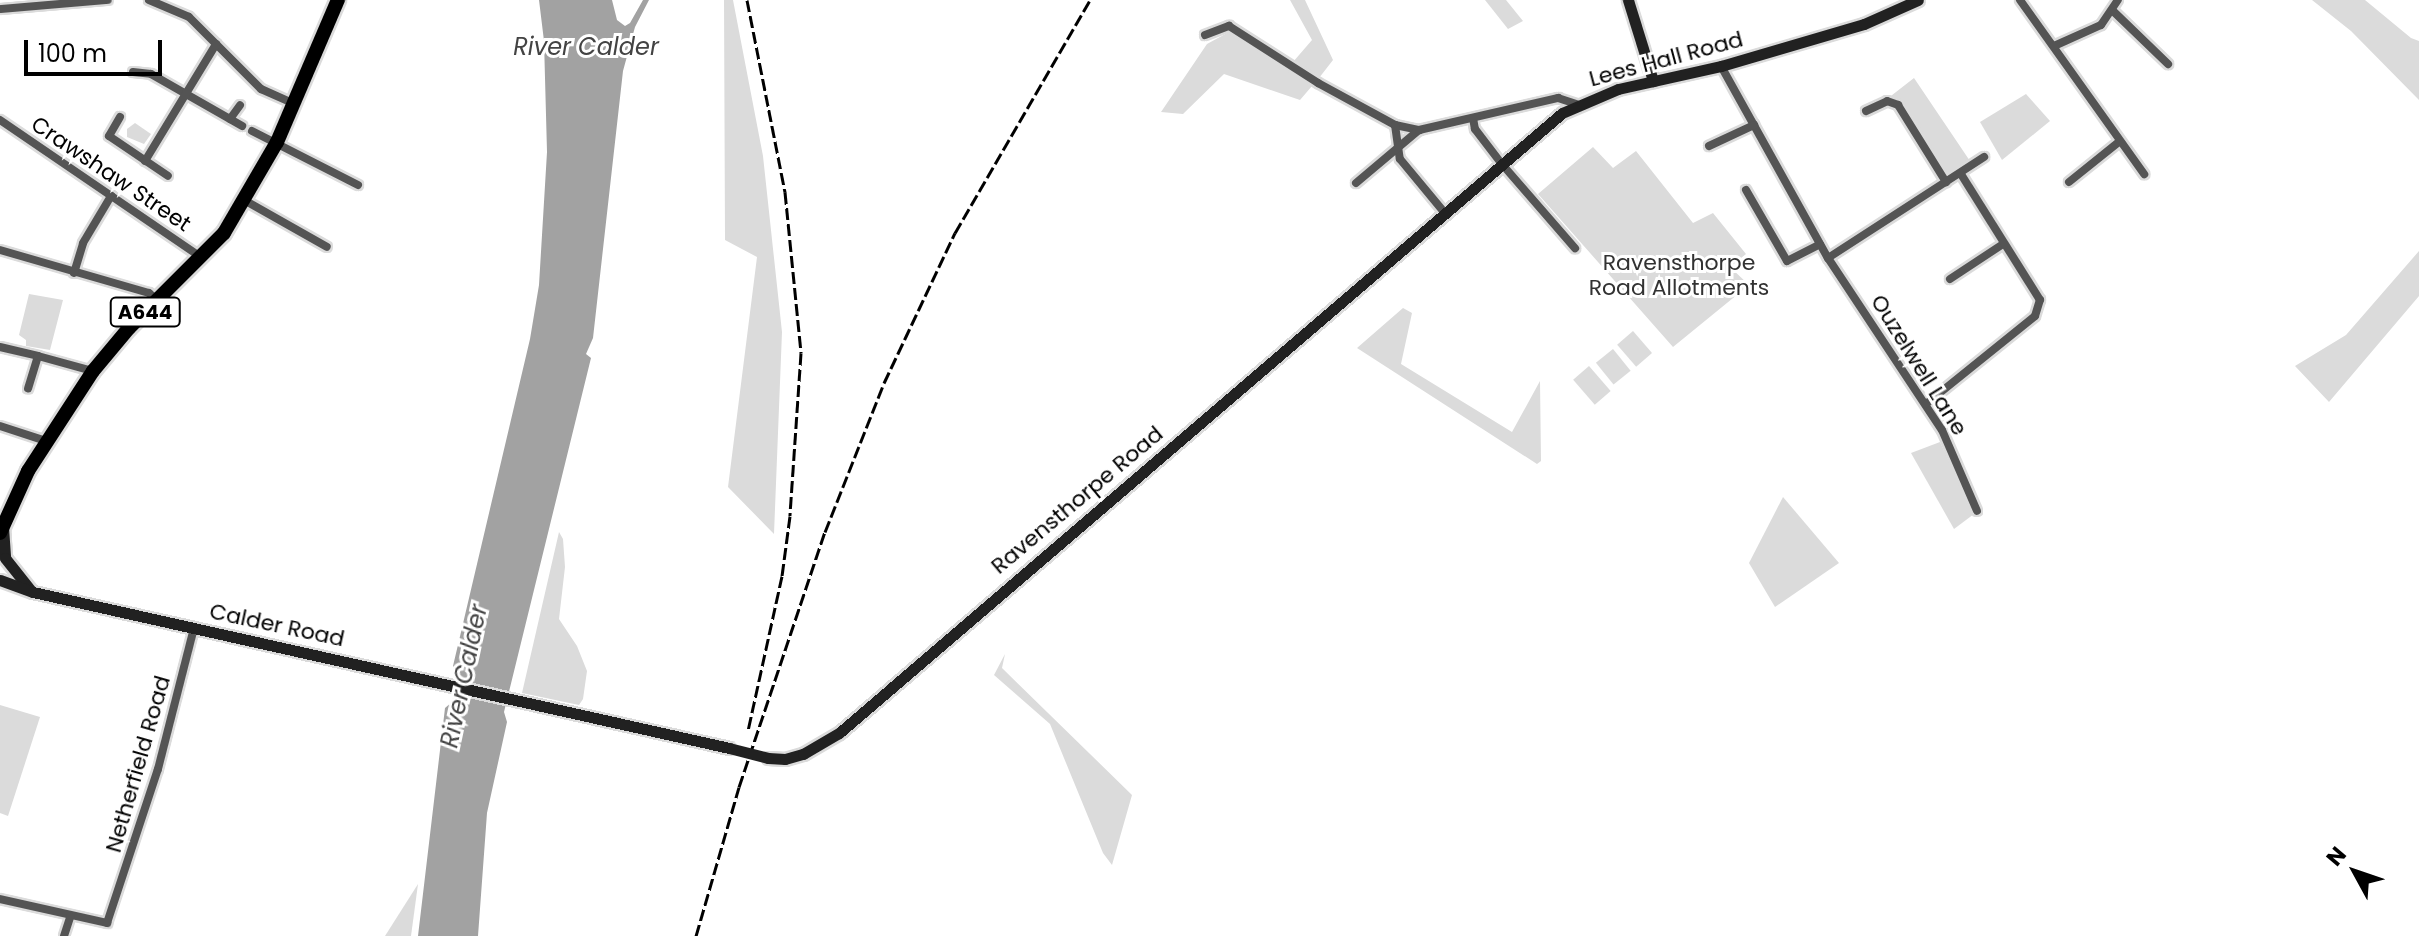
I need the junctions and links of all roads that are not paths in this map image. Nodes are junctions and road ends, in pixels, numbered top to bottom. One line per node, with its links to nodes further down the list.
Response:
1 (108, 0): 8 (street)
2 (149, 0): 11 (street)
3 (338, 0): 18 (highway, A644)
4 (1628, 0): 16 (street)
5 (1918, 0): 14 (street, Lees Hall Road)
6 (2020, 0): 12 (street)
7 (2118, 0): 9 (street)
8 (0, 9)
9 (2112, 10): 12 (street); 13 (street)
10 (1205, 35): 26 (street, Lees Hall Road)
11 (216, 44): 17 (street); 18 (street)
12 (2054, 46): 32 (street)
13 (2168, 64)
14 (1721, 66): 16 (street, Lees Hall Road); 27 (street, Ouzelwell Lane)
15 (133, 72): 17 (street)
16 (1653, 81): 19 (street, Lees Hall Road)
17 (185, 93): 24 (street); 36 (street)
18 (294, 104): 31 (highway, A644)
19 (1577, 104): 23 (street, Lees Hall Road); 37 (street, Ravensthorpe Road)
20 (240, 105): 24 (street)
21 (1866, 111): 41 (street)
22 (120, 117): 36 (street)
23 (1473, 118): 29 (street, Lees Hall Road); 37 (street)
24 (230, 119): 28 (street)
25 (0, 120): 46 (street, Crawshaw Street)
26 (1395, 125): 29 (street, Lees Hall Road); 34 (street)
27 (1754, 125): 33 (street); 49 (street, Ouzelwell Lane)
28 (242, 126)
29 (1419, 130): 34 (street, Lees Hall Road)
30 (252, 131): 31 (street)
31 (277, 142): 44 (street); 47 (highway, A644)
32 (2119, 142): 39 (street); 42 (street)
33 (1709, 146)
34 (1396, 150): 43 (street, Lees Hall Road); 48 (street)
35 (1984, 157): 38 (street)
36 (145, 161): 40 (street)
37 (1501, 163): 48 (street, Ravensthorpe Road); 52 (street)
38 (1961, 174): 41 (street); 50 (street)
39 (2144, 174)
40 (168, 176)
41 (1946, 182): 55 (street)
42 (2069, 182)
43 (1356, 183)
44 (358, 185)
45 (1746, 190): 49 (street)
46 (111, 196): 54 (street, Crawshaw Street); 56 (street)
47 (244, 200): 51 (street); 54 (highway, A644)
48 (1444, 212): 71 (street, Ravensthorpe Road, bridge)
49 (1820, 244): 55 (street, Ouzelwell Lane)
50 (2003, 244): 57 (street); 63 (street)
51 (327, 247)
52 (1575, 248)
53 (0, 250): 56 (street)
54 (202, 258): 58 (highway, A644)
55 (1828, 258): 63 (street, Ouzelwell Lane)
56 (74, 273): 58 (street)
57 (1950, 279)
58 (157, 300): 61 (highway, A644)
59 (0, 347): 60 (street)
60 (38, 356): 61 (street); 62 (street)
61 (93, 371): 65 (highway, A644)
62 (28, 389)
63 (1926, 404): 66 (street, Ouzelwell Lane)
64 (0, 426): 65 (street)
65 (46, 441): 67 (highway, A644)
66 (1977, 511)
67 (1, 531): 69 (street)
68 (0, 580): 69 (street, Calder Road)
69 (33, 592): 70 (street, Calder Road)
70 (194, 628): 71 (street, Calder Road); 73 (street, Netherfield Road)
71 (547, 704)
72 (0, 899): 73 (street)
73 (70, 917): 74 (street)
74 (64, 936)

